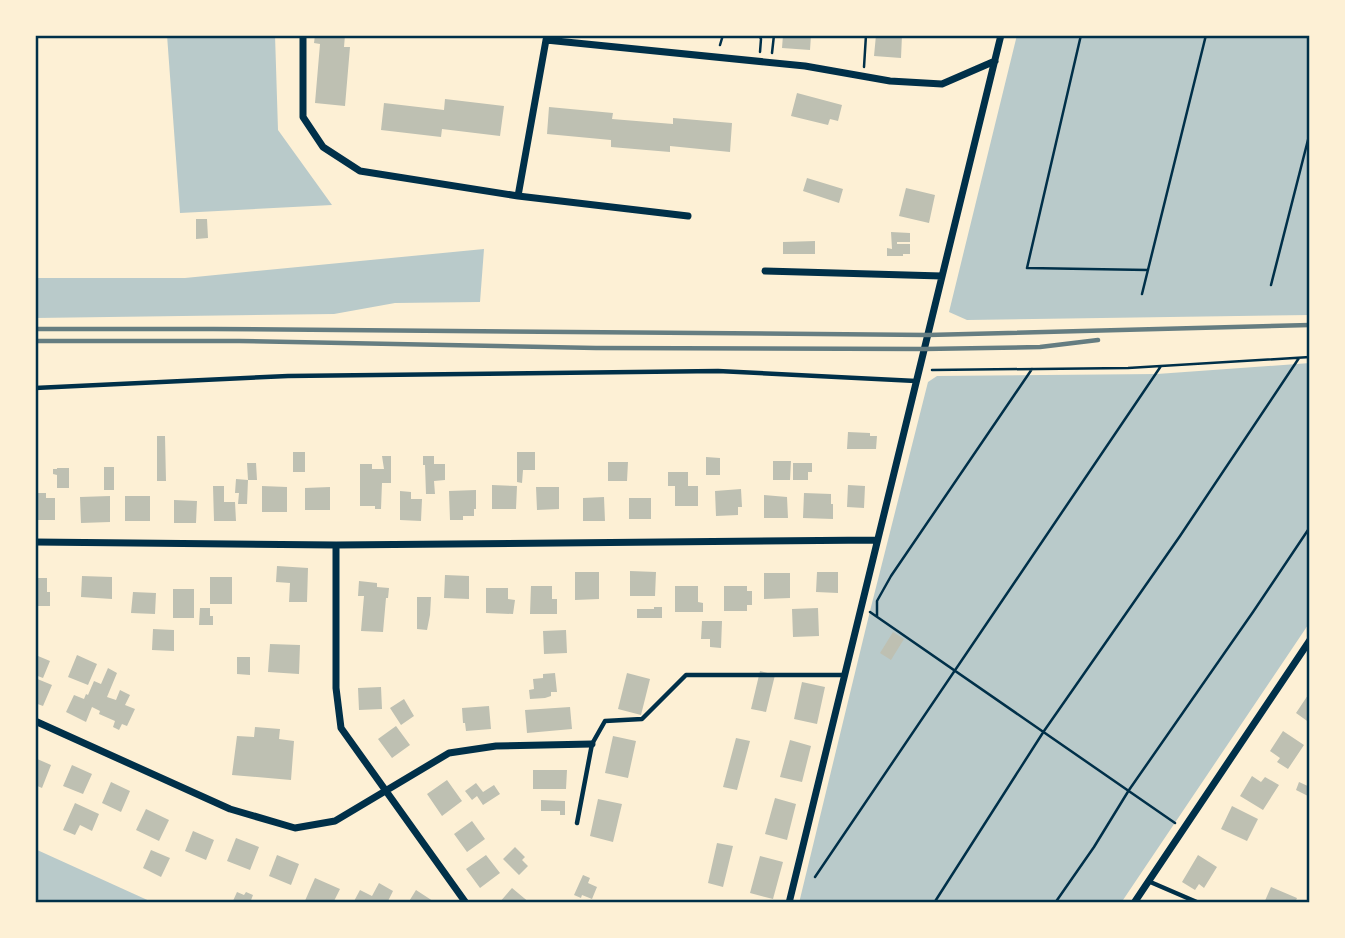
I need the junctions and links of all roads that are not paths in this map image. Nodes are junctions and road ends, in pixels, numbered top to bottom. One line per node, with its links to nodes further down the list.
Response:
1 (303, 35): 5 (street)
2 (1001, 35): 4 (street)
3 (546, 37): 4 (street); 5 (street)
4 (995, 61): 8 (street)
5 (518, 195): 6 (street)
6 (688, 216)
7 (765, 271): 8 (street)
8 (942, 276): 9 (street)
9 (916, 381): 10 (lane); 11 (street)
10 (35, 388)
11 (877, 540): 13 (street); 15 (street)
12 (35, 542): 13 (street)
13 (336, 545): 18 (street)
14 (1310, 640): 20 (street)
15 (844, 675): 17 (lane); 22 (street)
16 (35, 720): 18 (street)
17 (592, 744): 18 (street); 19 (lane)
18 (386, 791): 21 (street)
19 (577, 823)
20 (1148, 881): 23 (street); 24 (lane)
21 (466, 903)
22 (789, 903)
23 (1133, 903)
24 (1199, 903)

